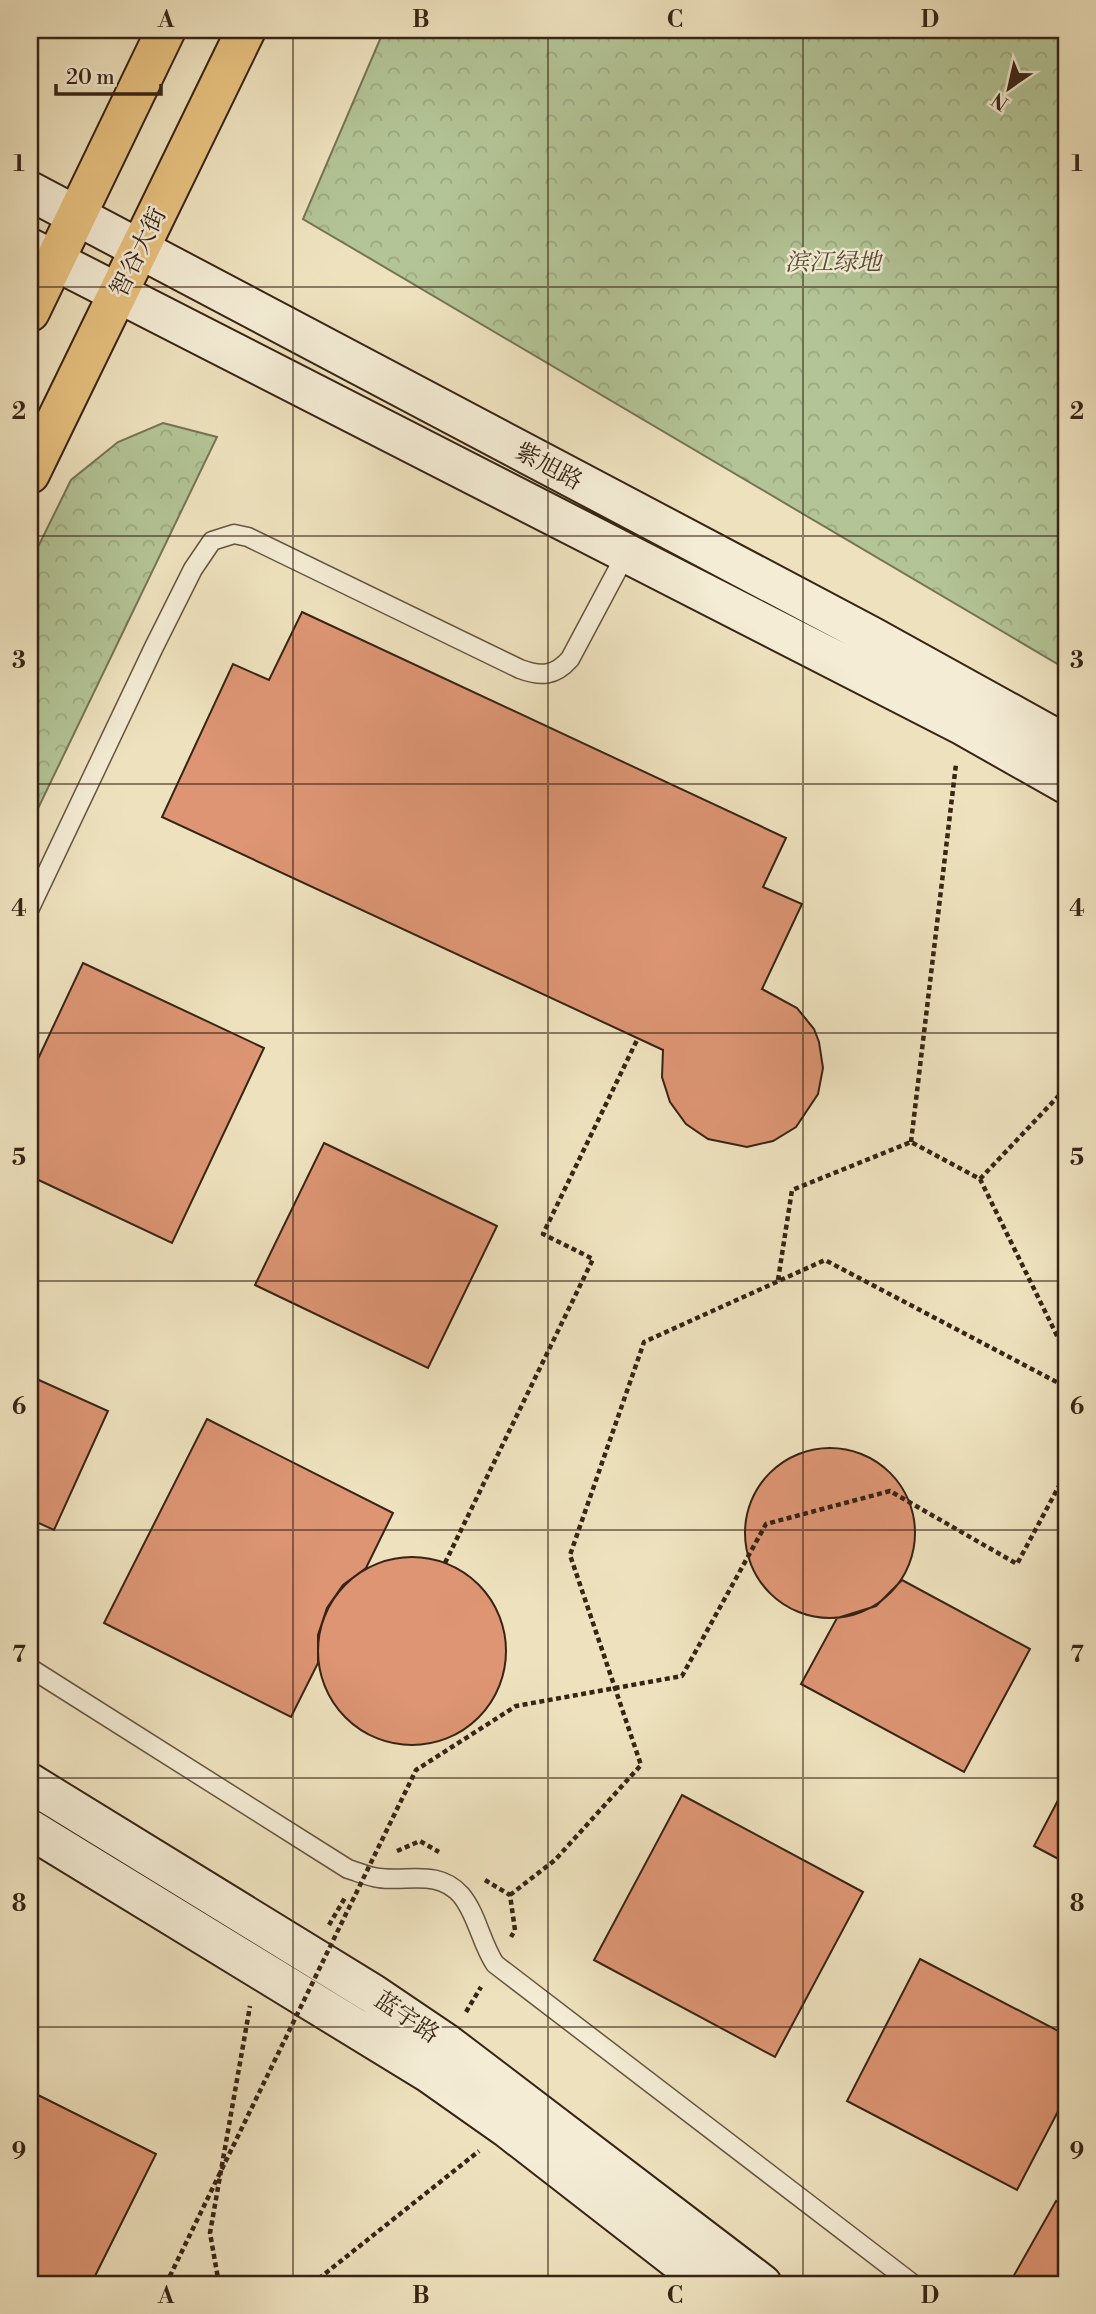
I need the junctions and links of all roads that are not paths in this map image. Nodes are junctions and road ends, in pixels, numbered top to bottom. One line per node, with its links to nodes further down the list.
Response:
1 (166, 30): 4 (main road)
2 (247, 30): 5 (main road, 智谷大街)
3 (30, 191): 4 (main road, 紫旭路)
4 (77, 214): 5 (main road, 紫旭路); 6 (main road)
5 (140, 248): 7 (main road, 智谷大街); 11 (main road, 紫旭路)
6 (42, 254): 7 (main road, 紫旭路); 8 (main road)
7 (119, 292): 9 (main road, 智谷大街); 10 (main road, 紫旭路)
8 (30, 312)
9 (30, 474)
10 (626, 552): 12 (main road, 紫旭路); 13 (lane)
11 (1066, 744)
12 (1066, 784)
13 (30, 908)
14 (30, 1668): 19 (lane)
15 (30, 1783): 18 (main road, 蓝宇路)
16 (30, 1829): 17 (main road, 蓝宇路)
17 (708, 2284)
18 (762, 2284)
19 (913, 2284)

